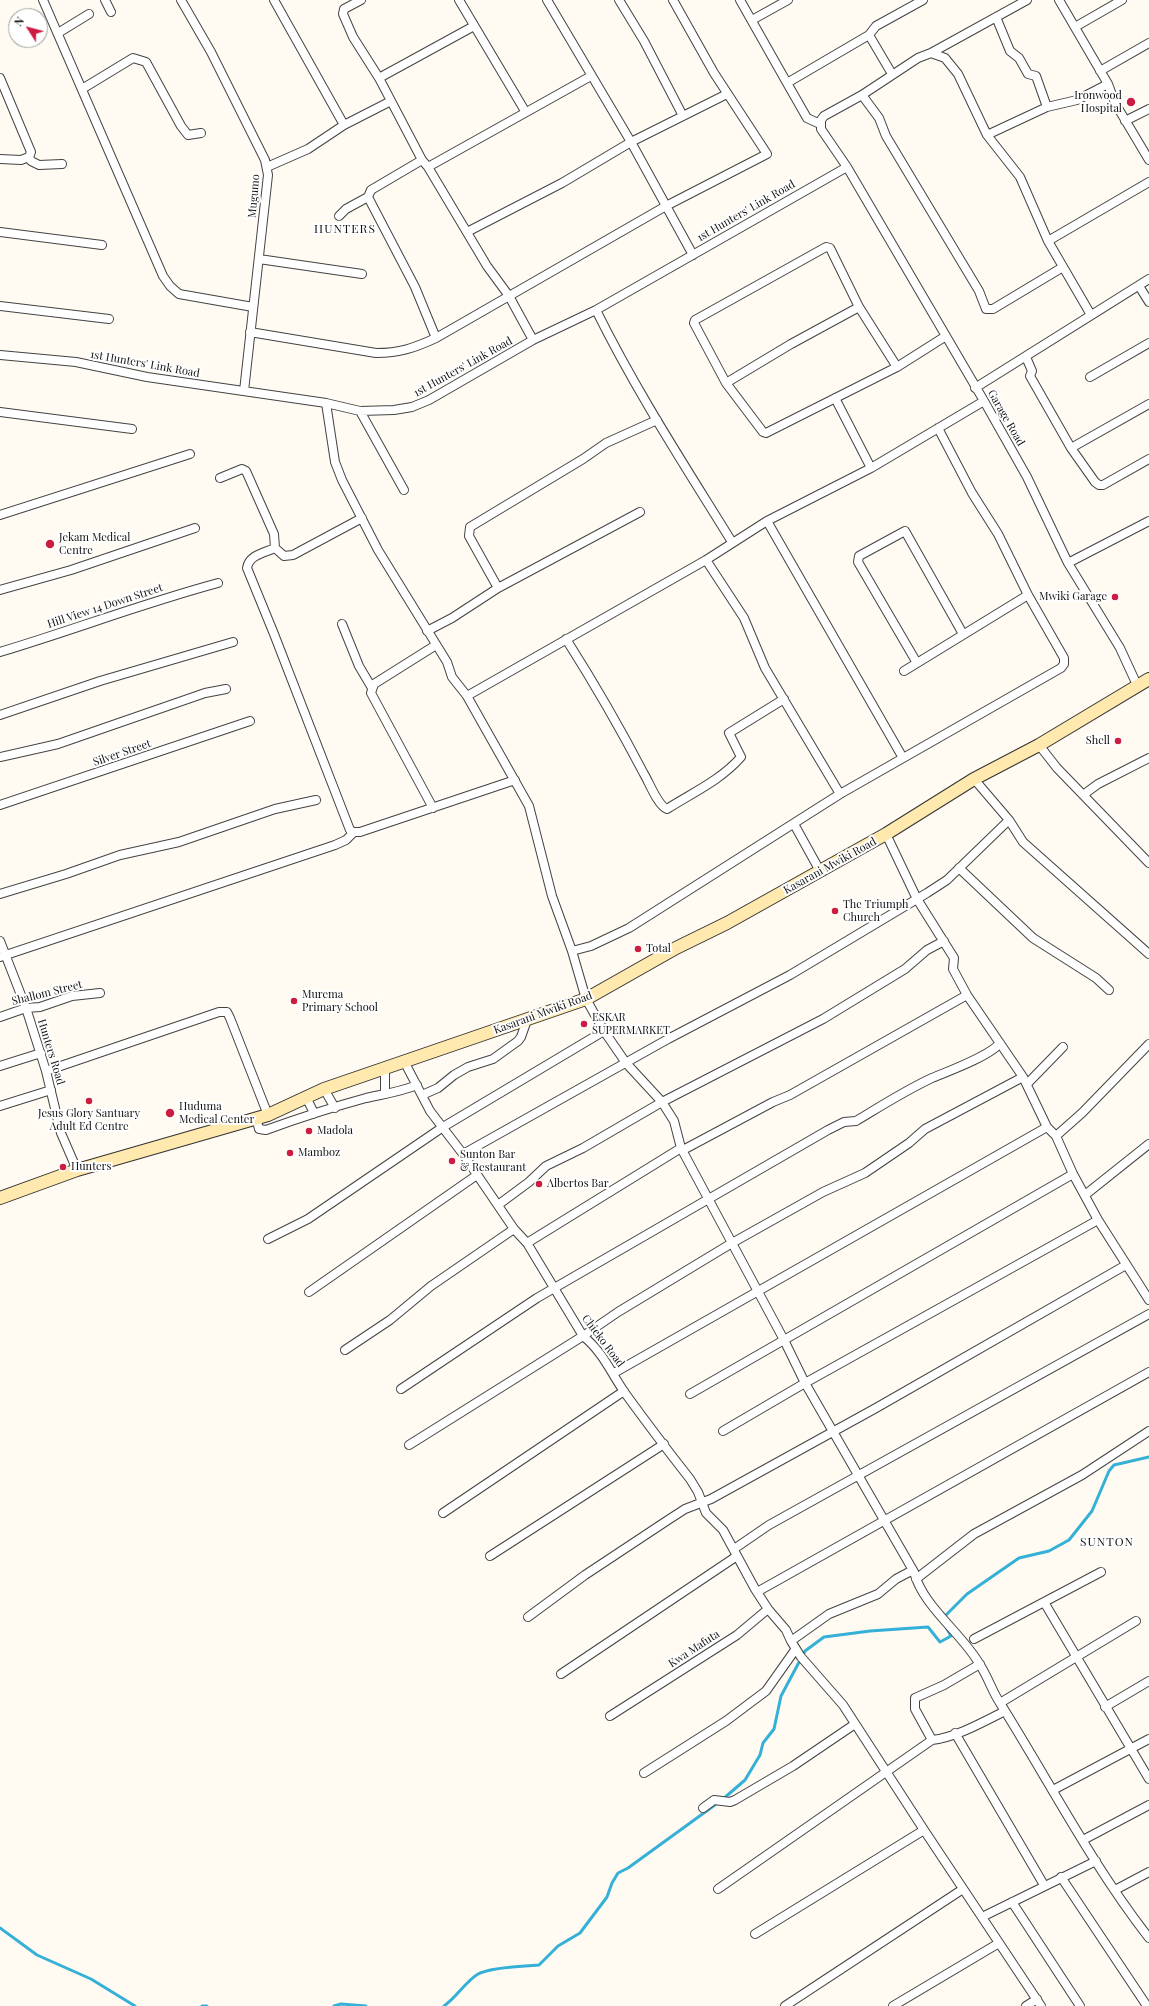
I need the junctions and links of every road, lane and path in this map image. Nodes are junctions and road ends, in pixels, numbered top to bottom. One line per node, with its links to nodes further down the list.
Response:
1 (43, 0): 22 (street)
2 (105, 0): 16 (street)
3 (181, 0): 52 (street, Mugumo)
4 (274, 0): 43 (street)
5 (361, 0): 30 (street)
6 (459, 0): 20 (street)
7 (547, 0): 28 (street)
8 (673, 0): 34 (street)
9 (740, 0): 19 (street)
10 (788, 0): 19 (street)
11 (923, 0): 23 (street)
12 (1027, 0): 18 (street)
13 (1059, 0): 21 (street)
14 (1122, 0): 21 (street)
15 (622, 1): 40 (street)
16 (111, 12)
17 (89, 14): 22 (street)
18 (996, 17): 25 (street); 37 (street)
19 (752, 20): 31 (street)
20 (474, 26): 30 (street); 39 (street)
21 (1075, 27): 26 (street)
22 (58, 33): 33 (street)
23 (869, 35): 27 (street); 31 (street)
24 (1149, 44): 26 (street)
25 (931, 53): 27 (street); 45 (street)
26 (1100, 71): 32 (street)
27 (892, 74): 35 (street)
28 (591, 76): 39 (street); 46 (street)
29 (0, 78): 47 (street)
30 (379, 78): 36 (street)
31 (787, 83): 42 (street)
32 (1108, 84): 37 (street); 41 (street)
33 (82, 89): 44 (street); 72 (street)
34 (728, 94): 40 (street); 57 (street)
35 (862, 95): 42 (street); 65 (street)
36 (390, 101): 43 (street); 49 (street)
37 (1047, 107): 45 (street)
38 (1149, 109): 41 (street)
39 (524, 111): 53 (street)
40 (682, 116): 46 (street)
41 (1125, 121): 50 (street)
42 (820, 124): 54 (street, Garage Road)
43 (344, 125): 52 (street)
44 (201, 133)
45 (987, 135): 61 (street)
46 (630, 142): 57 (street); 60 (street)
47 (29, 157): 48 (street); 51 (street)
48 (0, 159)
49 (422, 160): 53 (street); 56 (street)
50 (1149, 160)
51 (62, 164)
52 (267, 167): 64 (street, Mugumo)
53 (428, 167): 60 (street)
54 (847, 167): 63 (street, 1st Hunters' Link Road); 78 (street, Garage Road)
55 (1149, 182): 61 (street)
56 (368, 197): 58 (street); 79 (street)
57 (666, 206): 63 (street); 69 (street)
58 (339, 216)
59 (0, 232): 62 (street)
60 (467, 232): 69 (street)
61 (1048, 241): 65 (street)
62 (102, 245)
63 (693, 255): 74 (street, 1st Hunters' Link Road)
64 (258, 258): 66 (street); 72 (street, Mugumo)
65 (1063, 267): 75 (street)
66 (362, 274)
67 (1149, 279): 68 (street)
68 (1139, 286): 70 (street); 75 (street)
69 (509, 296): 79 (street); 80 (street)
70 (1149, 302)
71 (0, 306): 76 (street)
72 (253, 307): 77 (street, Mugumo)
73 (859, 307): 84 (street); 86 (street); 86 (street)
74 (596, 310): 80 (street, 1st Hunters' Link Road); 95 (street)
75 (1091, 316): 83 (street)
76 (109, 318)
77 (250, 332): 79 (street); 88 (street, Mugumo)
78 (946, 336): 84 (street); 87 (street, Garage Road)
79 (436, 338)
80 (533, 340): 93 (street, 1st Hunters' Link Road)
81 (1149, 343): 85 (street)
82 (0, 354): 88 (street, 1st Hunters' Link Road)
83 (1026, 357): 87 (street); 98 (street)
84 (897, 367): 89 (street)
85 (1090, 377)
86 (726, 384): 89 (street)
87 (975, 388): 90 (street, Garage Road)
88 (244, 391): 91 (street, 1st Hunters' Link Road)
89 (835, 398): 101 (street)
90 (984, 401): 97 (street); 113 (street, Garage Road)
91 (326, 403): 93 (street, 1st Hunters' Link Road); 106 (street)
92 (1149, 404): 98 (street)
93 (360, 411): 103 (street)
94 (0, 412): 96 (street)
95 (657, 420): 110 (street); 115 (street)
96 (132, 428)
97 (938, 428): 101 (street); 117 (street)
98 (1071, 448): 100 (street)
99 (190, 454): 105 (street)
100 (1149, 459)
101 (871, 468): 107 (street)
102 (220, 478): 111 (street)
103 (404, 490)
104 (640, 512): 115 (street)
105 (0, 515)
106 (362, 518): 111 (street); 119 (street)
107 (767, 521): 110 (street); 137 (street)
108 (1149, 521): 113 (street)
109 (195, 528): 116 (street)
110 (732, 542): 112 (street)
111 (275, 548): 148 (street)
112 (706, 560): 121 (street); 132 (street)
113 (1068, 563): 128 (street, Garage Road)
114 (218, 583): 124 (street, Hill View 14 Down Street)
115 (498, 588): 119 (street)
116 (0, 590)
117 (1028, 595): 120 (street); 137 (street)
118 (342, 624): 129 (street)
119 (427, 631): 123 (street)
120 (963, 634): 125 (street); 125 (street)
121 (566, 639): 131 (street); 132 (street)
122 (233, 642): 133 (street)
123 (436, 645): 129 (street); 131 (street)
124 (0, 652)
125 (917, 663): 126 (street)
126 (904, 671)
127 (1149, 679): 128 (main road, Kasarani Mwiki Road)
128 (1137, 685): 135 (main road, Kasarani Mwiki Road)
129 (372, 688): 145 (street)
130 (226, 689): 136 (street)
131 (467, 696): 140 (street)
132 (784, 699): 141 (street)
133 (0, 715)
134 (250, 721): 144 (street, Silver Street)
135 (1039, 745): 139 (main road, Kasarani Mwiki Road); 142 (street)
136 (0, 757)
137 (903, 758): 141 (street)
138 (1149, 758): 142 (street)
139 (974, 779): 146 (street); 149 (main road, Kasarani Mwiki Road)
140 (515, 780): 145 (street); 157 (street)
141 (840, 794): 147 (street)
142 (1083, 795): 150 (street)
143 (316, 800): 153 (street)
144 (0, 805)
145 (433, 808): 148 (street)
146 (1009, 820): 151 (street); 158 (street)
147 (794, 824): 152 (street); 157 (street)
148 (354, 832): 159 (street)
149 (886, 834): 152 (main road, Kasarani Mwiki Road); 154 (street)
150 (1149, 863)
151 (959, 868): 154 (street); 160 (street)
152 (820, 871): 163 (main road, Kasarani Mwiki Road)
153 (0, 894)
154 (917, 899): 156 (street); 173 (street)
155 (0, 941): 159 (street, Hunters Road)
156 (944, 941): 162 (street); 184 (street)
157 (572, 951): 163 (street)
158 (1149, 954)
159 (3, 956): 164 (street, Hunters Road)
160 (1109, 990)
161 (100, 993): 164 (street, Shallom Street)
162 (967, 995): 168 (street); 194 (street)
163 (586, 999): 166 (main road, Kasarani Mwiki Road); 167 (street)
164 (26, 1008): 165 (street, Shallom Street); 171 (street, Hunters Road)
165 (0, 1017)
166 (527, 1020): 172 (main road, Kasarani Mwiki Road); 182 (street)
167 (604, 1031): 173 (street); 190 (street)
168 (1000, 1043): 177 (street); 201 (street)
169 (1149, 1044): 192 (street)
170 (1063, 1046): 177 (street)
171 (41, 1053): 174 (street); 176 (street, Hunters Road)
172 (405, 1063): 175 (main road, Kasarani Mwiki Road); 178 (street, Chieko Road)
173 (626, 1063): 184 (street); 195 (street)
174 (0, 1066)
175 (385, 1069): 179 (main road, Kasarani Mwiki Road); 181 (street)
176 (46, 1071): 180 (street, Hunters Road); 188 (street)
177 (1025, 1080): 191 (street); 207 (street)
178 (417, 1085): 181 (street); 182 (street, Chieko Road)
179 (324, 1089): 183 (main road, Kasarani Mwiki Road); 186 (street)
180 (51, 1090): 185 (street); 196 (street, Hunters Road)
181 (385, 1094): 186 (street)
182 (422, 1095): 190 (street, Chieko Road)
183 (306, 1097): 187 (street); 188 (main road, Kasarani Mwiki Road)
184 (662, 1102): 194 (street); 202 (street)
185 (0, 1106)
186 (335, 1108): 187 (street)
187 (313, 1114): 189 (street)
188 (268, 1115): 189 (main road, Kasarani Mwiki Road)
189 (256, 1118): 196 (main road, Kasarani Mwiki Road)
190 (443, 1127): 195 (street, Chieko Road); 205 (street)
191 (1048, 1127): 192 (street); 210 (street)
192 (1056, 1136): 197 (street)
193 (1149, 1144): 199 (street)
194 (682, 1149): 201 (street); 206 (street)
195 (463, 1154): 198 (street, Chieko Road)
196 (78, 1170): 200 (main road, Kasarani Mwiki Road)
197 (1073, 1174): 199 (street); 215 (street)
198 (477, 1175): 202 (street, Chieko Road); 211 (street)
199 (1085, 1195): 203 (street)
200 (0, 1198)
201 (707, 1198): 207 (street); 209 (street)
202 (498, 1205): 204 (street, Chieko Road)
203 (1098, 1220): 208 (street); 219 (street)
204 (514, 1229): 206 (street, Chieko Road); 216 (street)
205 (268, 1239)
206 (527, 1243): 209 (street, Chieko Road)
207 (732, 1243): 210 (street); 214 (street)
208 (1126, 1265): 212 (street); 224 (street)
209 (554, 1289): 214 (street, Chieko Road); 220 (street)
210 (757, 1291): 215 (street); 218 (street)
211 (309, 1292)
212 (1149, 1300)
213 (1149, 1314): 228 (street)
214 (583, 1336): 218 (street, Chieko Road); 227 (street)
215 (784, 1340): 219 (street); 222 (street)
216 (345, 1350)
217 (1149, 1372): 231 (street)
218 (614, 1373): 221 (street, Chieko Road)
219 (805, 1383): 223 (street); 224 (street)
220 (401, 1389)
221 (624, 1391): 226 (street, Chieko Road); 230 (street)
222 (690, 1394)
223 (723, 1431)
224 (833, 1431): 228 (street); 229 (street)
225 (1149, 1431): 236 (street)
226 (664, 1444): 229 (street, Chieko Road); 233 (street)
227 (409, 1445)
228 (858, 1475): 231 (street); 232 (street)
229 (701, 1502): 232 (street, Chieko Road); 240 (street)
230 (443, 1513)
231 (884, 1520): 234 (street); 237 (street)
232 (735, 1553): 237 (street, Chieko Road); 247 (street)
233 (490, 1556)
234 (913, 1570): 236 (street); 243 (street)
235 (1101, 1572): 238 (street)
236 (916, 1579): 246 (street)
237 (757, 1592): 239 (street)
238 (1044, 1602): 242 (street); 245 (street)
239 (768, 1609): 243 (street); 252 (street, Kwa Mafuta)
240 (528, 1617)
241 (1136, 1621): 245 (street)
242 (974, 1639)
243 (791, 1641): 244 (street)
244 (795, 1650): 253 (street); 259 (street)
245 (1076, 1657): 249 (street); 250 (street)
246 (980, 1664): 249 (street); 256 (street)
247 (561, 1674)
248 (1149, 1682): 250 (street)
249 (1000, 1703): 251 (street)
250 (1105, 1707): 257 (street)
251 (1005, 1711): 254 (street); 261 (street)
252 (610, 1716)
253 (855, 1724): 258 (street); 263 (street)
254 (955, 1733): 256 (street); 269 (street)
255 (1149, 1739): 257 (street)
256 (932, 1740): 258 (street)
257 (1131, 1748): 260 (street); 261 (street)
258 (886, 1772): 264 (street); 270 (street)
259 (644, 1773)
260 (1149, 1779)
261 (1053, 1790): 265 (street)
262 (1149, 1805): 265 (street)
263 (703, 1808)
264 (924, 1830): 271 (street); 275 (street)
265 (1083, 1840): 266 (street)
266 (1096, 1861): 268 (street); 272 (street)
267 (1149, 1872): 272 (street)
268 (1061, 1877): 269 (street); 283 (street)
269 (1044, 1885): 273 (street)
270 (718, 1889)
271 (964, 1889): 274 (street); 279 (street)
272 (1115, 1890): 276 (street)
273 (1012, 1902): 274 (street); 282 (street)
274 (982, 1917): 277 (street)
275 (755, 1934)
276 (1148, 1936)
277 (999, 1943): 278 (street); 280 (street)
278 (1039, 2003): 281 (street)
279 (785, 2006)
280 (893, 2006)
281 (1026, 2006)
282 (1080, 2006)
283 (1147, 2006)

